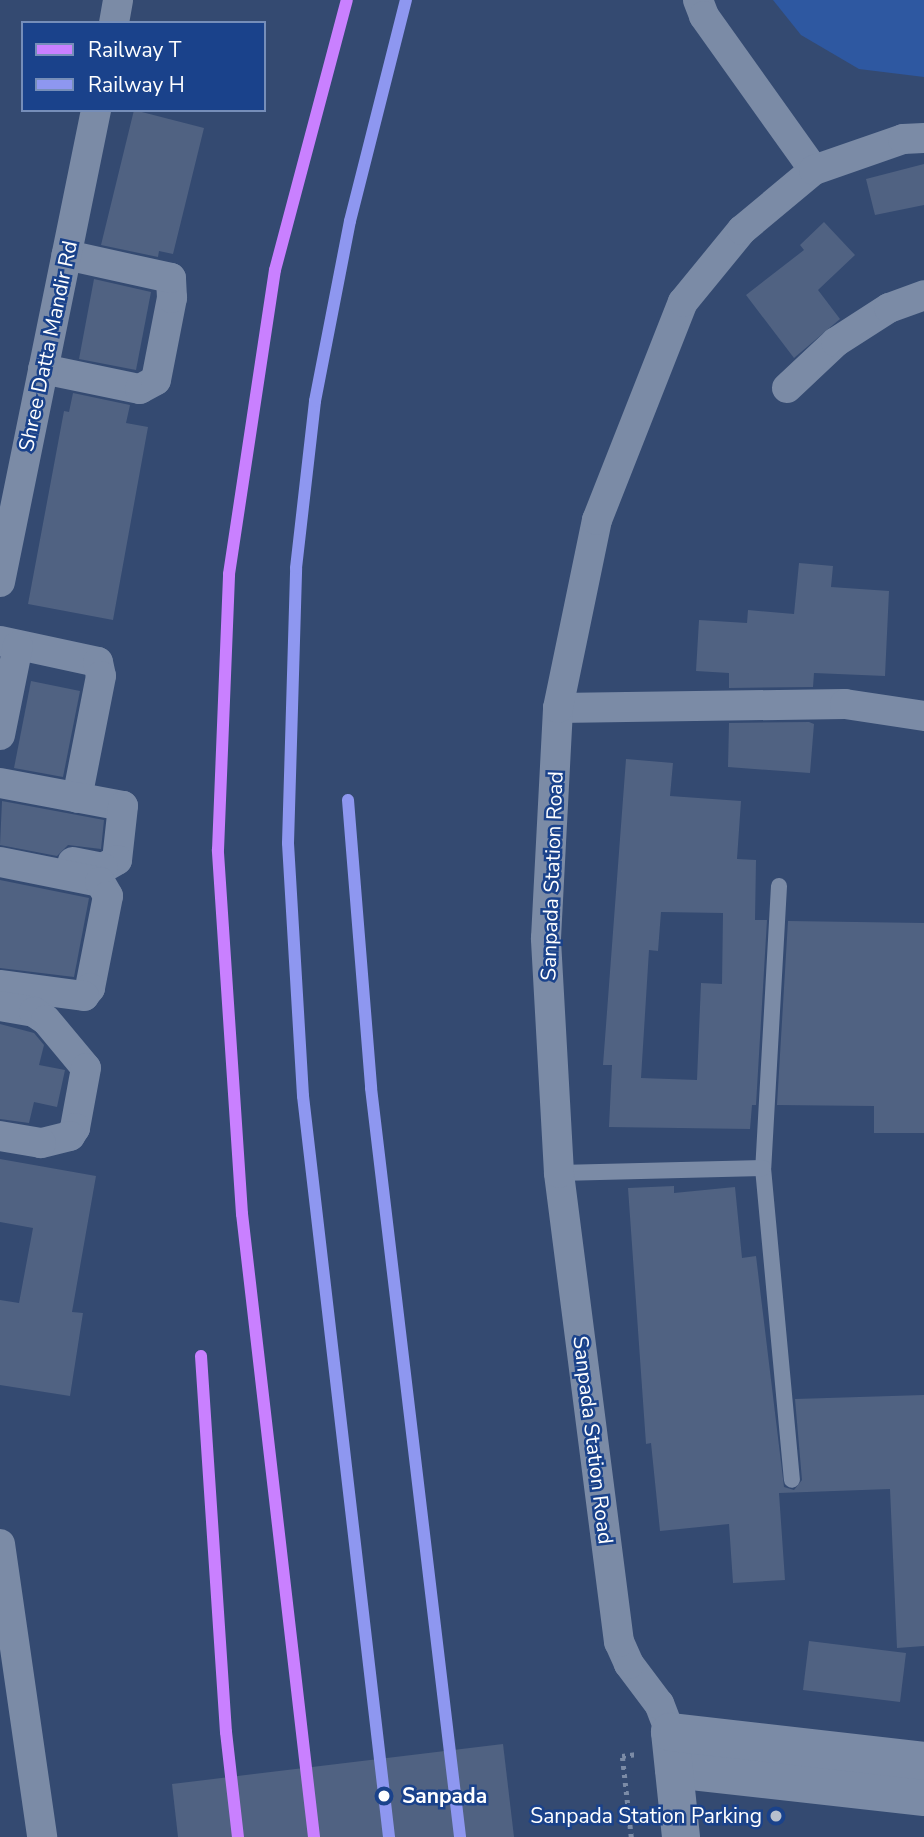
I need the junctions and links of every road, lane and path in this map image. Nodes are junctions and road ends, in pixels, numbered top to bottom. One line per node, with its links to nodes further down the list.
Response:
1 (118, 0): 3 (street)
2 (698, 0): 6 (street)
3 (114, 21)
4 (96, 112): 7 (street, Shree Datta Mandir Rd)
5 (924, 138): 6 (street, Sanpada Station Road)
6 (814, 170): 13 (street, Sanpada Station Road)
7 (66, 255): 9 (street, Shree Datta Mandir Rd); 9 (street)
8 (924, 295): 10 (street)
9 (43, 369): 11 (street, Shree Datta Mandir Rd)
10 (787, 388)
11 (0, 582)
12 (9, 643): 15 (street); 17 (street)
13 (558, 708): 14 (street); 25 (street, Sanpada Station Road)
14 (924, 716)
15 (0, 735)
16 (0, 783): 17 (street)
17 (77, 798): 18 (street)
18 (0, 850)
19 (0, 862): 21 (street)
20 (779, 886): 24 (lane)
21 (0, 985)
22 (0, 1006): 23 (street)
23 (0, 1136)
24 (763, 1168): 25 (lane); 26 (lane)
25 (559, 1172): 28 (street, Sanpada Station Road)
26 (792, 1480)
27 (0, 1545): 31 (street)
28 (672, 1751): 29 (street); 30 (street); 32 (path); 33 (street, Sanpada Station Road)
29 (924, 1760)
30 (924, 1797)
31 (42, 1837)
32 (631, 1837)
33 (681, 1837)

